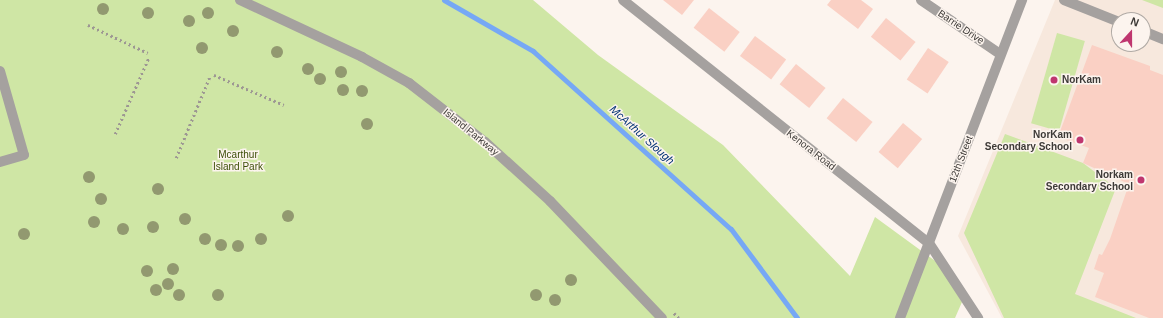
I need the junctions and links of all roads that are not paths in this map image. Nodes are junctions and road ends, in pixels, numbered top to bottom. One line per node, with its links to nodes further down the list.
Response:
1 (240, 0): 13 (street, Island Parkway)
2 (623, 0): 12 (street, Kenora Road)
3 (921, 0): 9 (street, Barrie Drive)
4 (1022, 0): 9 (street, 12th Street)
5 (1064, 0): 6 (street)
6 (1111, 19)
7 (1151, 34): 8 (street)
8 (1163, 39)
9 (1000, 54): 12 (street, 12th Street)
10 (0, 70): 11 (street)
11 (0, 162)
12 (929, 243): 14 (street, 12th Street); 15 (street, Kenora Road)
13 (662, 318)
14 (900, 318)
15 (978, 318)

